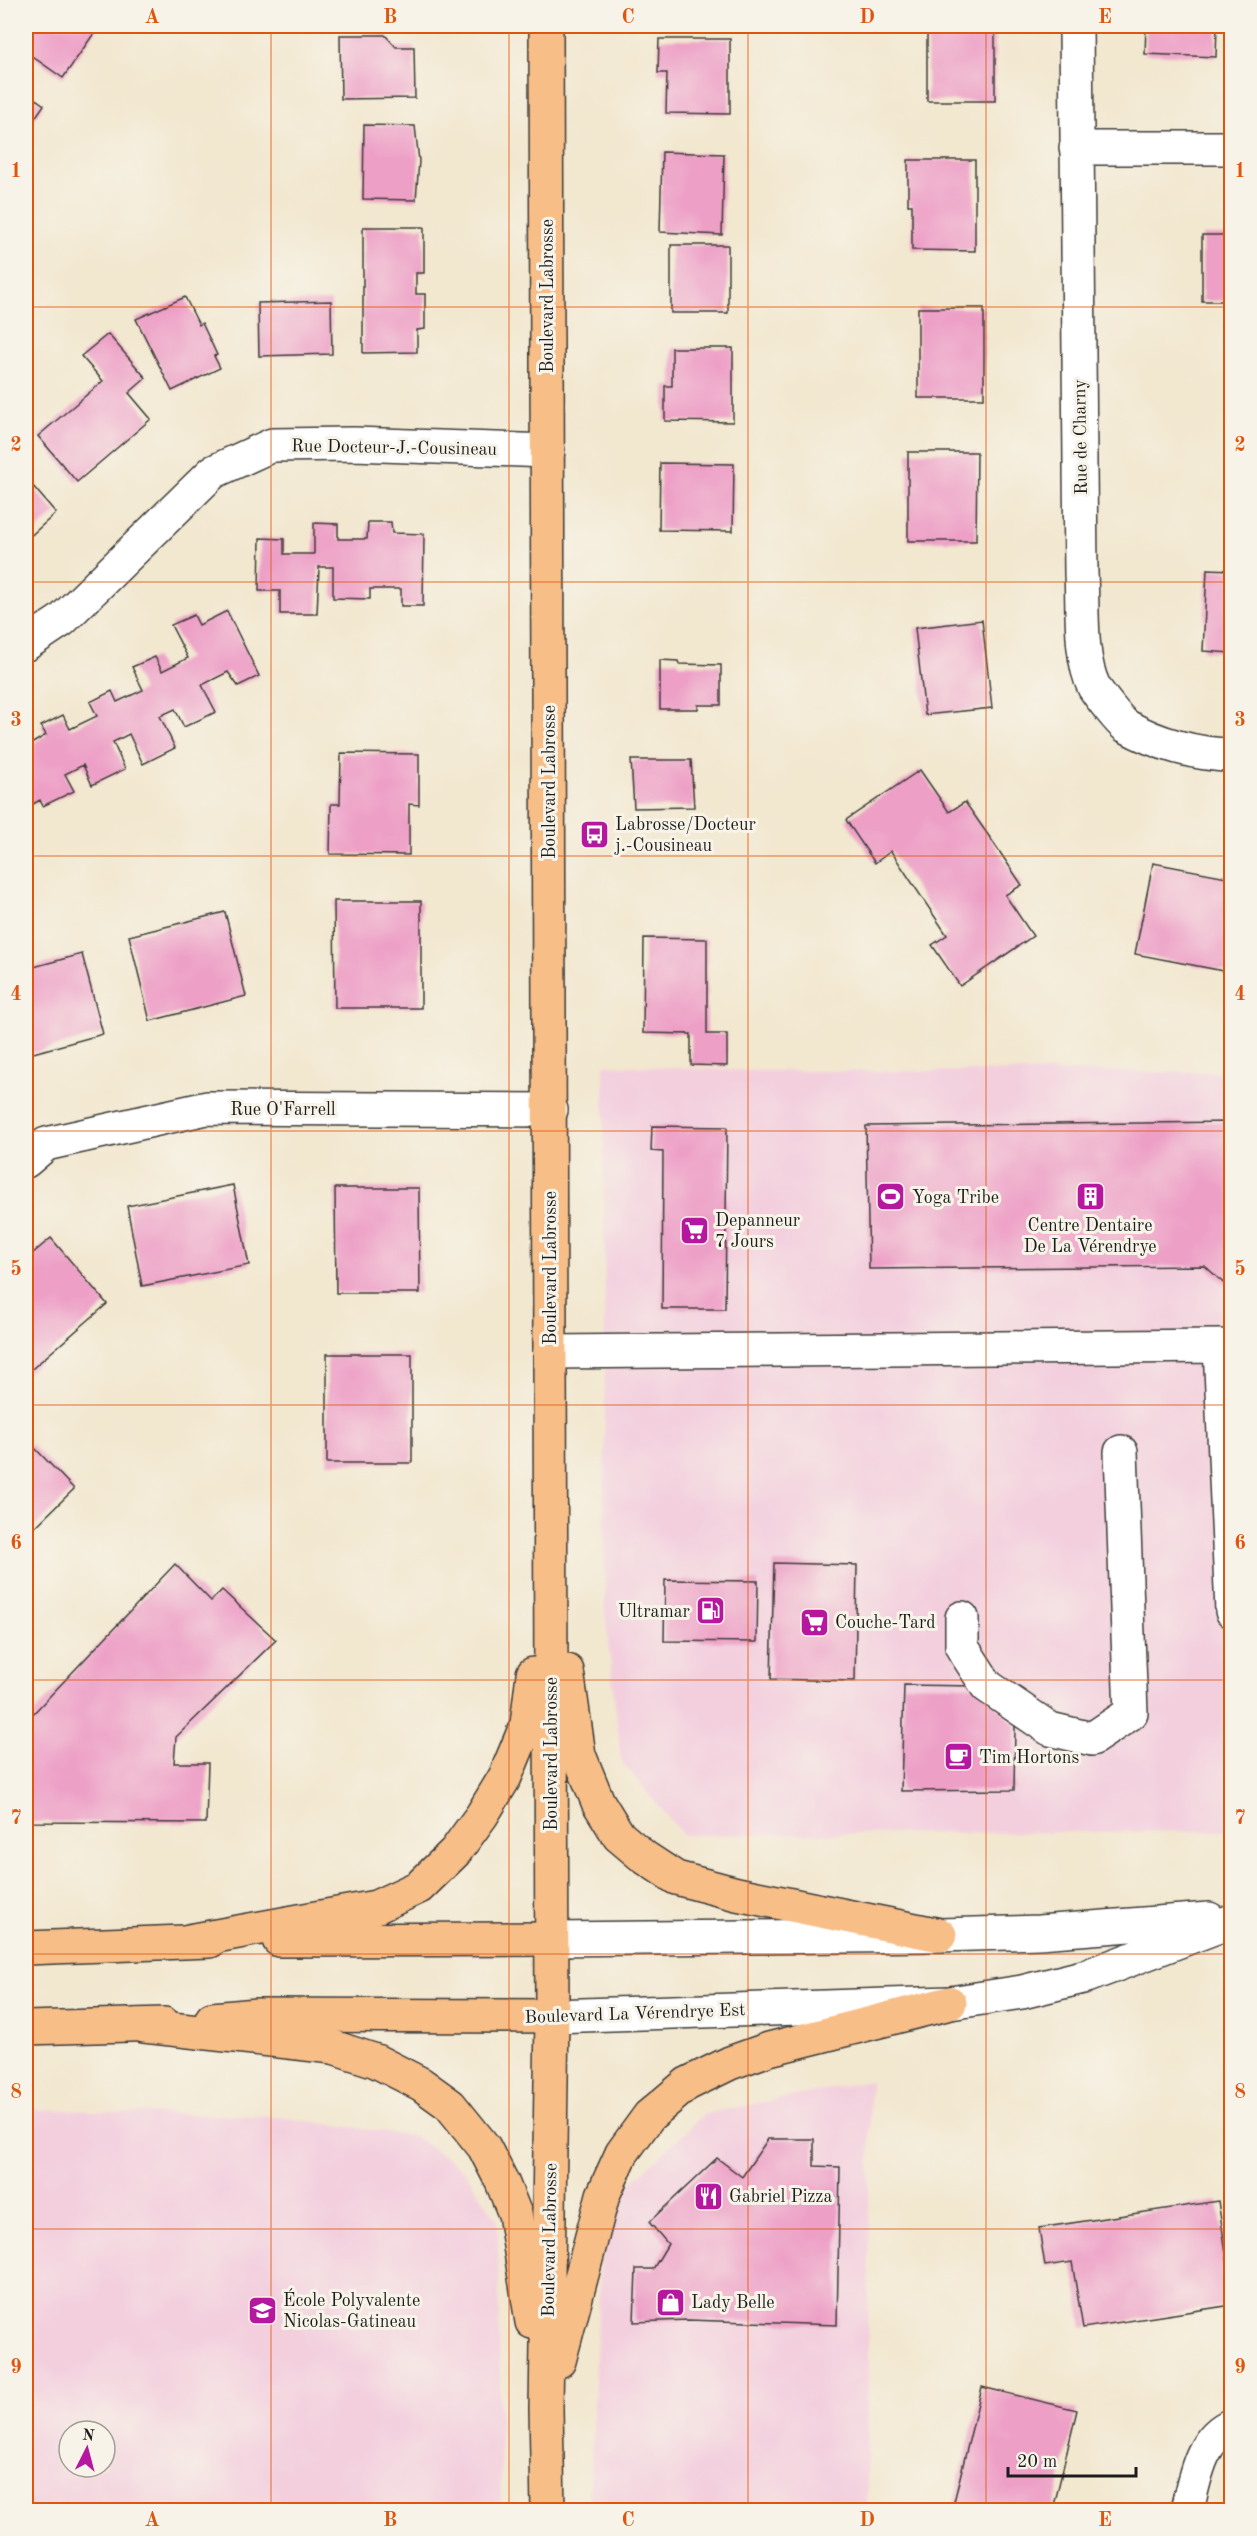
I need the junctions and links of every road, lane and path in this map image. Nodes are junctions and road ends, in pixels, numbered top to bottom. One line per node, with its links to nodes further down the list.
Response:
1 (546, 26): 5 (main road, Boulevard Labrosse)
2 (1076, 26): 3 (street, Rue de Charny)
3 (1076, 148): 4 (street); 7 (street, Rue de Charny)
4 (1232, 148)
5 (548, 451): 6 (street, Rue Docteur-J.-Cousineau); 8 (main road, Boulevard Labrosse)
6 (26, 644)
7 (1232, 755)
8 (551, 1110): 9 (street, Rue O'Farrell); 10 (main road, Boulevard Labrosse)
9 (26, 1161)
10 (550, 1352): 12 (main road, Boulevard Labrosse); 13 (street)
11 (1121, 1452): 14 (street)
12 (549, 1554): 16 (main road); 17 (main road, Boulevard Labrosse); 18 (main road)
13 (1232, 1611)
14 (962, 1618)
15 (1232, 1919): 16 (street, Boulevard La Vérendrye Est); 20 (street, Boulevard La Vérendrye Est)
16 (940, 1935): 17 (street, Boulevard La Vérendrye Est)
17 (551, 1939): 18 (main road, Boulevard La Vérendrye Est); 21 (main road, Boulevard Labrosse)
18 (189, 1941): 19 (main road, Boulevard La Vérendrye Est)
19 (26, 1948)
20 (950, 2003): 21 (street, Boulevard La Vérendrye Est); 24 (main road)
21 (552, 2016): 22 (main road, Boulevard La Vérendrye Est); 24 (main road, Boulevard Labrosse)
22 (144, 2026): 23 (main road, Boulevard La Vérendrye Est); 24 (main road)
23 (26, 2028)
24 (546, 2409): 26 (main road, Boulevard Labrosse)
25 (1232, 2426): 27 (street)
26 (548, 2511)
27 (1187, 2511)

